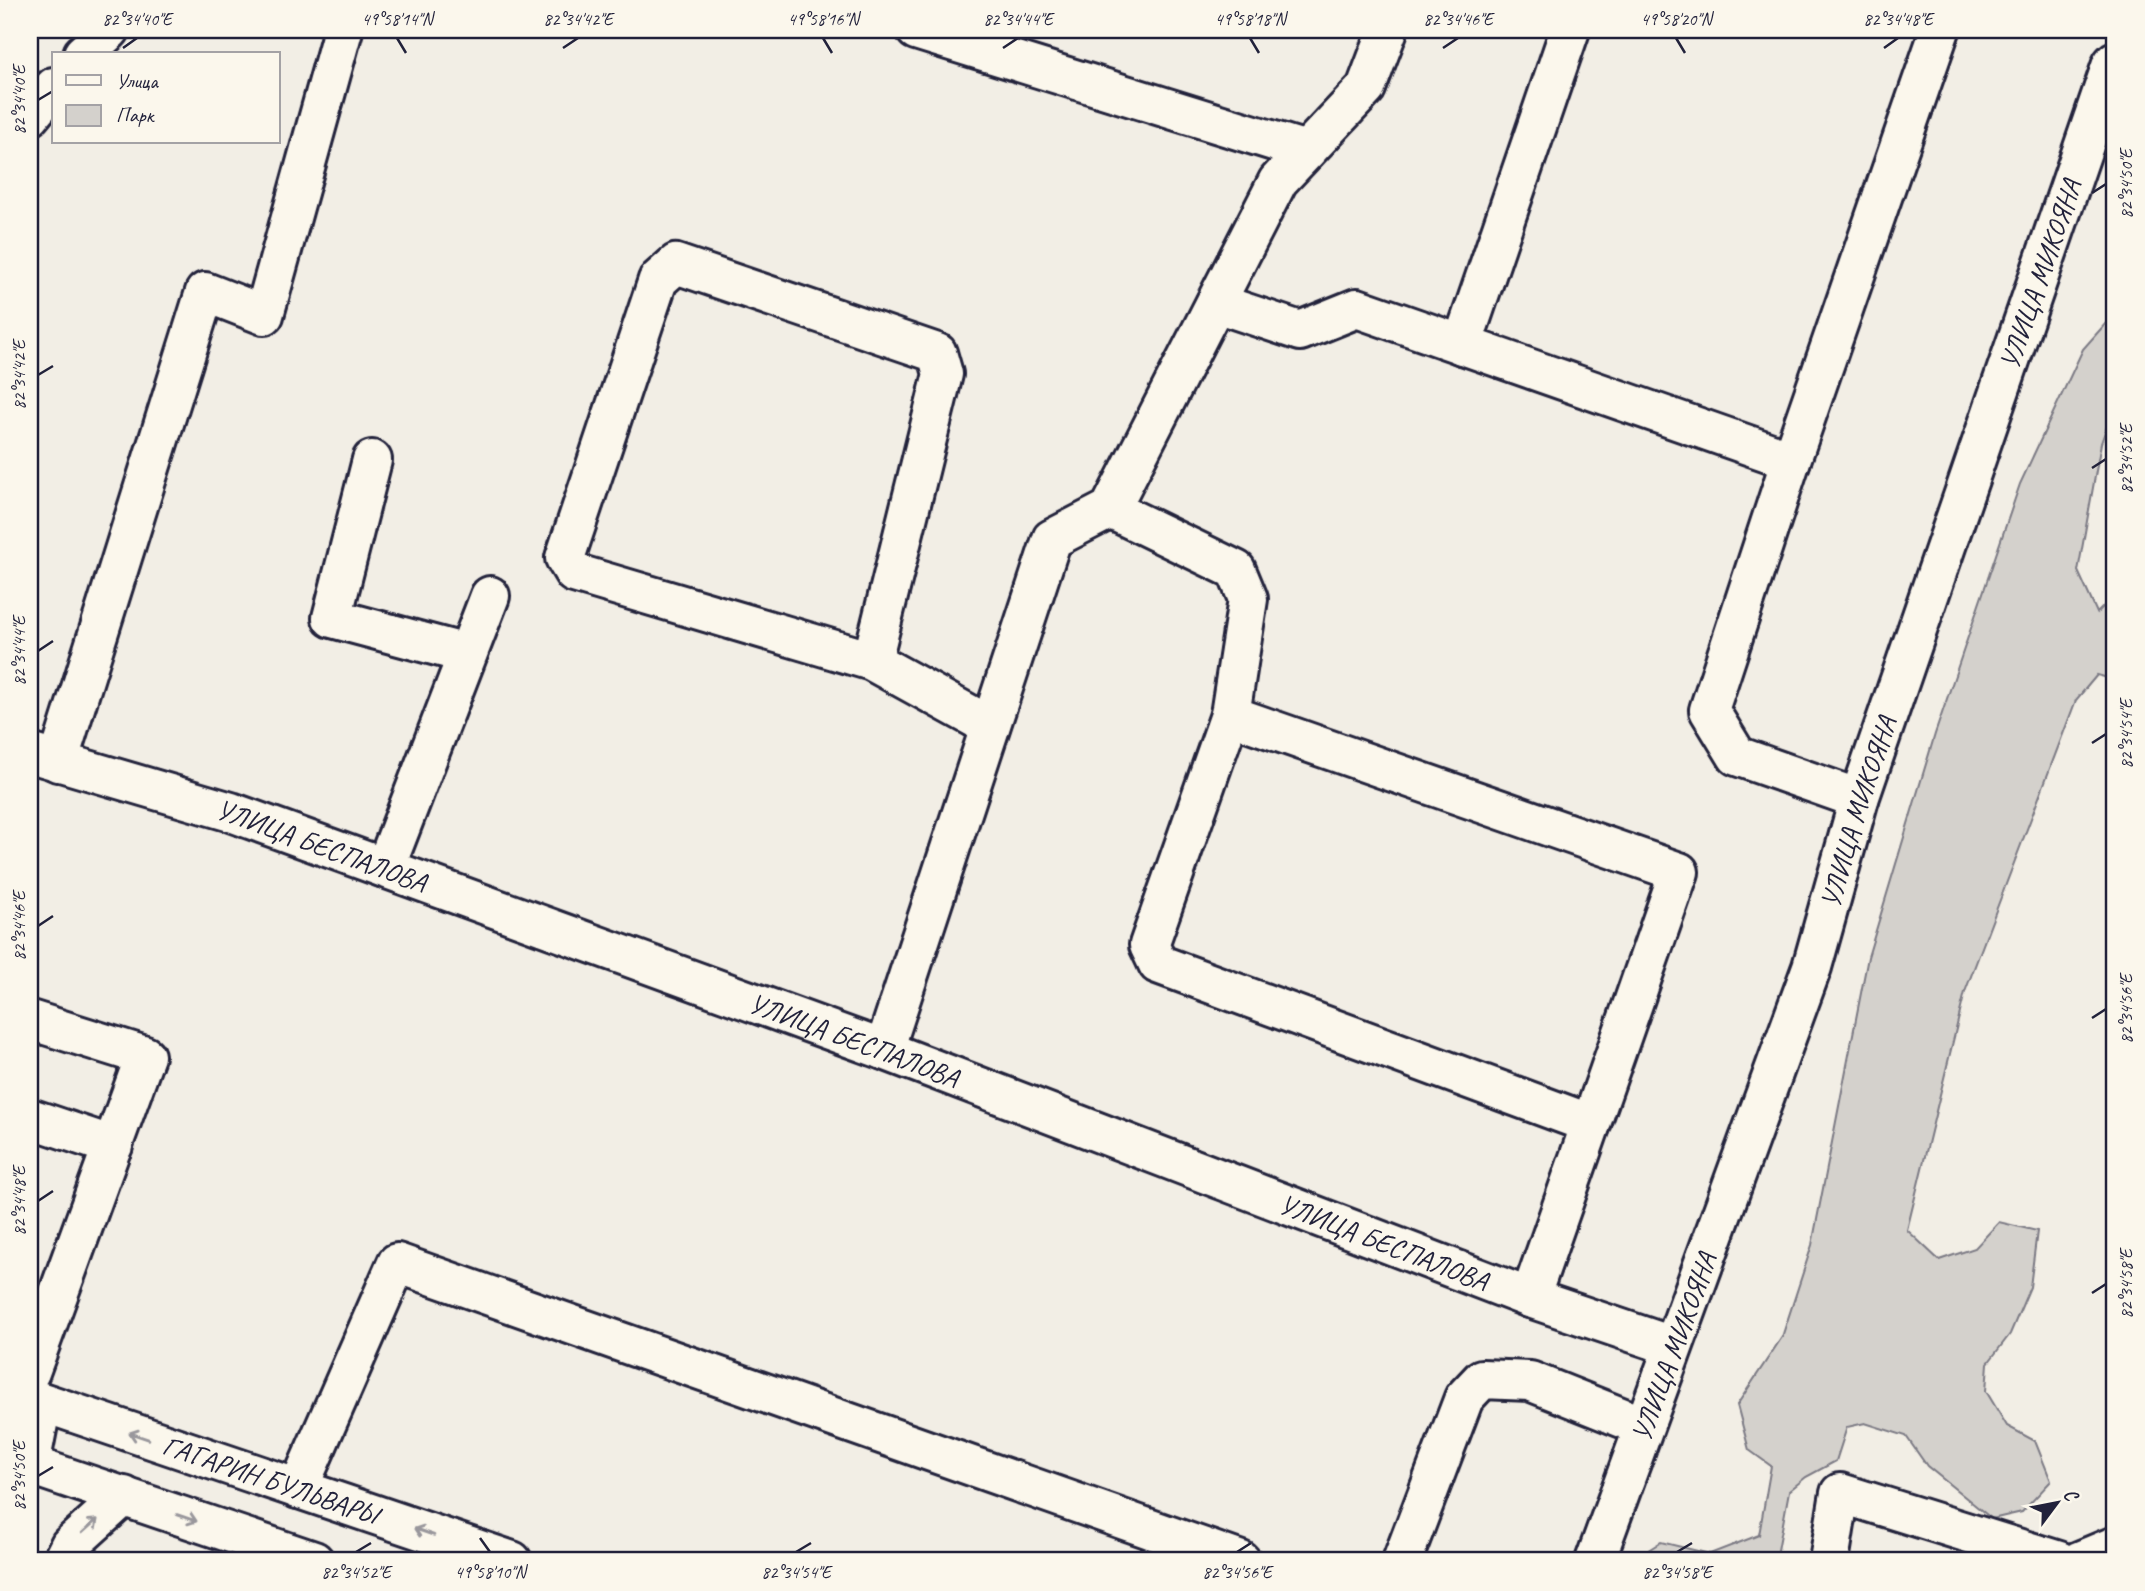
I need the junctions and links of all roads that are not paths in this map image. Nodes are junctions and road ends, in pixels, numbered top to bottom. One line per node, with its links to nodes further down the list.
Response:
1 (110, 30): 7 (street)
2 (343, 30): 22 (street)
3 (916, 30): 11 (street)
4 (1388, 30): 11 (street)
5 (1570, 30): 13 (street)
6 (1940, 30): 15 (street)
7 (85, 52)
8 (2115, 61): 23 (street, УЛИЦА МИКОЯНА)
9 (52, 89): 10 (street)
10 (30, 116)
11 (1306, 151): 12 (street)
12 (1216, 303): 13 (street); 16 (street)
13 (1462, 345): 15 (street)
14 (372, 460): 18 (street)
15 (1791, 460): 23 (street)
16 (1110, 509): 20 (street); 21 (street)
17 (490, 596): 18 (street)
18 (467, 654): 24 (street)
19 (872, 661): 19 (street); 21 (street)
20 (1230, 715): 28 (street); 28 (street)
21 (990, 726): 26 (street)
22 (44, 757): 24 (street, УЛИЦА БЕСПАЛОВА)
23 (1858, 799): 31 (street, УЛИЦА МИКОЯНА)
24 (385, 868): 26 (street, УЛИЦА БЕСПАЛОВА)
25 (30, 1020): 29 (street)
26 (884, 1050): 30 (street, УЛИЦА БЕСПАЛОВА)
27 (30, 1118): 29 (street)
28 (1591, 1124): 30 (street)
29 (113, 1146): 32 (street)
30 (1530, 1298): 31 (street, УЛИЦА БЕСПАЛОВА)
31 (1672, 1346): 33 (street, УЛИЦА МИКОЯНА)
32 (34, 1391): 34 (street); 35 (street, ГАГАРИН БУЛЬВАРЫ, one-way to 32)
33 (1643, 1426): 42 (street); 43 (street, УЛИЦА МИКОЯНА)
34 (30, 1465): 36 (street)
35 (299, 1489): 40 (street, ГАГАРИН БУЛЬВАРЫ, one-way to 35); 41 (street)
36 (124, 1496): 38 (street, one-way to 36); 39 (street, one-way to 39)
37 (2115, 1546): 46 (street)
38 (62, 1561)
39 (314, 1561)
40 (512, 1561)
41 (1241, 1561)
42 (1402, 1561)
43 (1595, 1561)
44 (1829, 1561): 45 (street)
45 (2059, 1561)
46 (2079, 1561)

